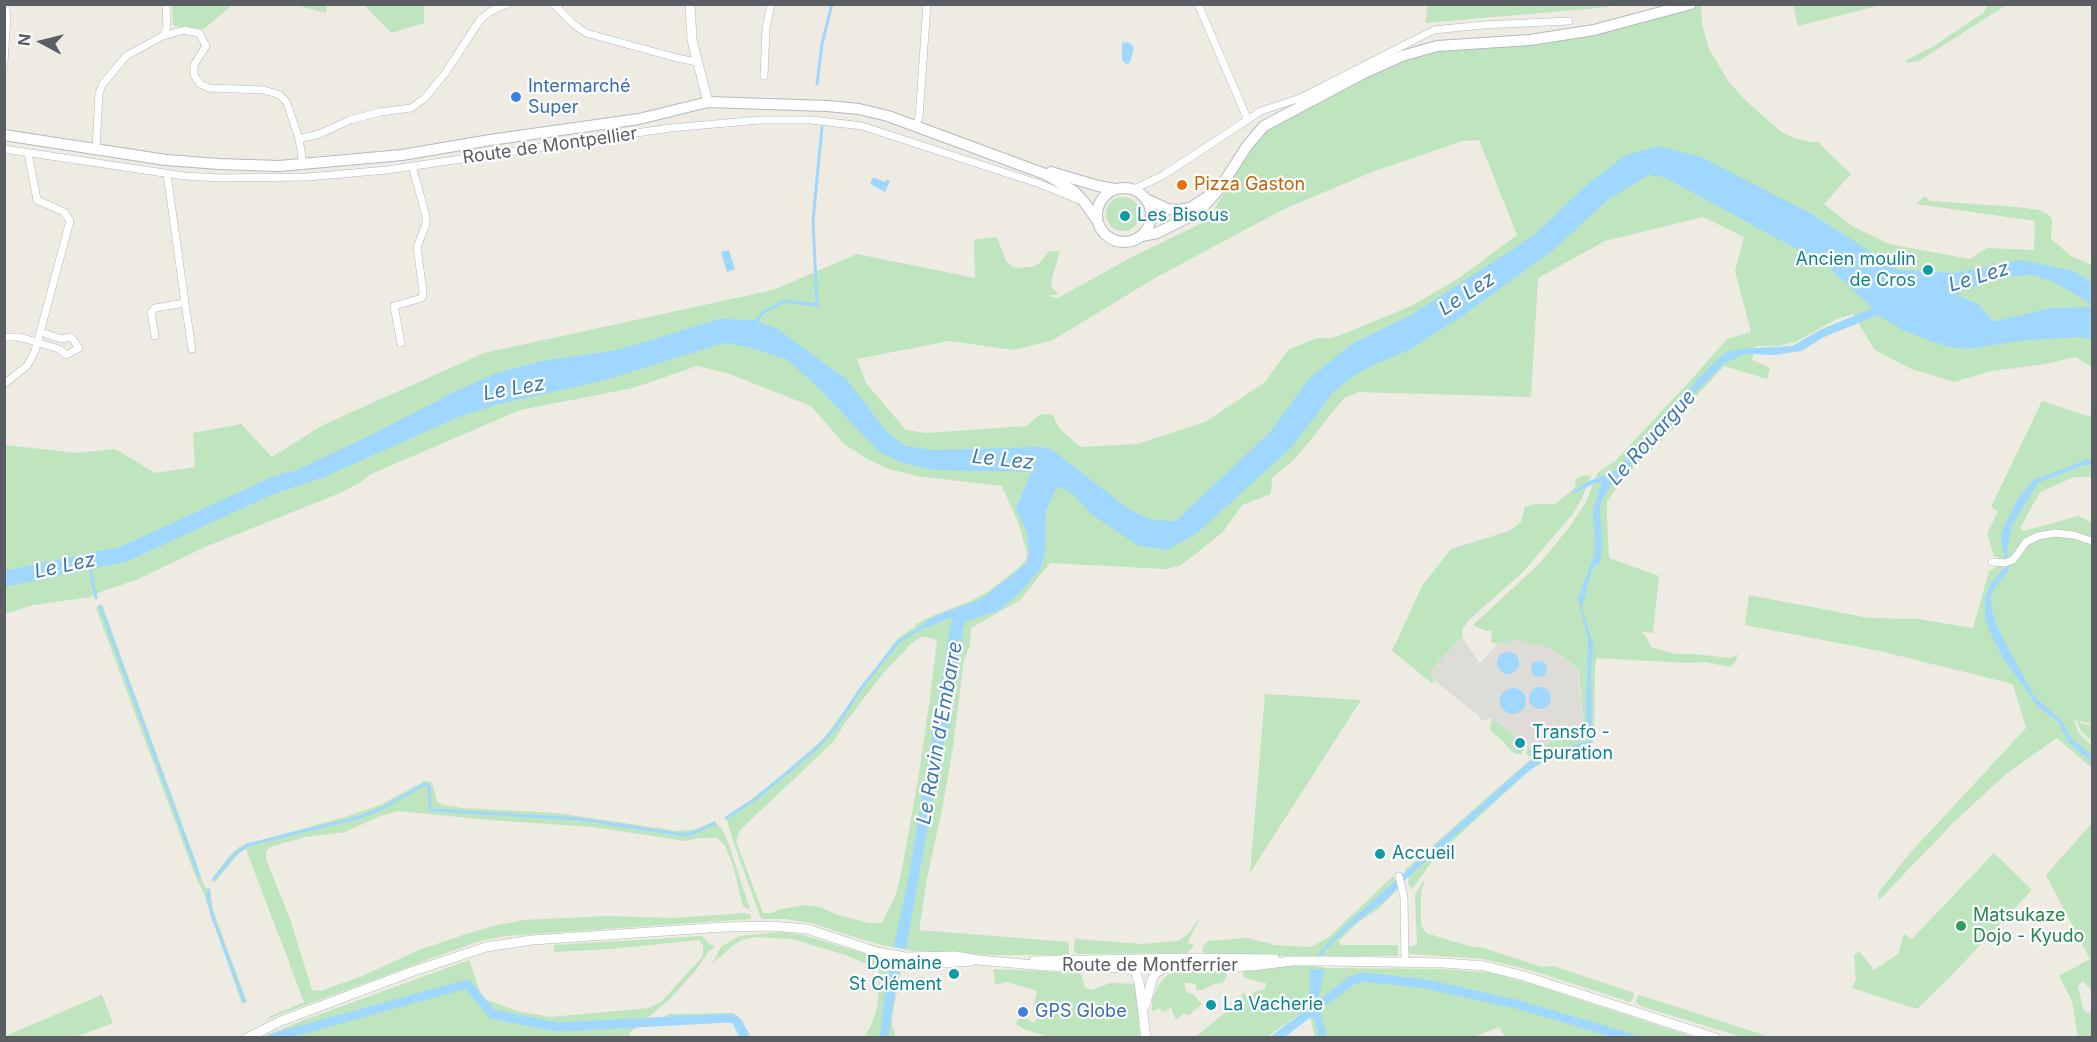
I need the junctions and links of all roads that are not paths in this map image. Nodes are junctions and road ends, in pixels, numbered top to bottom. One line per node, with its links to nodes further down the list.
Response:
1 (4, 4): 13 (street)
2 (166, 4): 11 (street)
3 (507, 4): 19 (street)
4 (554, 4): 12 (street)
5 (690, 4): 12 (street)
6 (771, 4): 14 (street)
7 (927, 4): 17 (street)
8 (1198, 4): 16 (street)
9 (1691, 4): 27 (main road)
10 (1569, 21): 16 (street)
11 (163, 36): 19 (street); 20 (street)
12 (697, 62): 15 (street)
13 (4, 63)
14 (764, 76)
15 (708, 102): 17 (main road, Route de Montpellier); 24 (main road, Route de Montpellier)
16 (1247, 118): 29 (street)
17 (915, 126): 23 (main road, Route de Montpellier)
18 (4, 135): 20 (main road, Route de Montpellier)
19 (299, 139): 24 (street)
20 (96, 148): 24 (main road, Route de Montpellier)
21 (4, 149): 22 (street, Route de Montpellier)
22 (28, 153): 26 (street, Route de Montpellier); 35 (street)
23 (1017, 162): 28 (main road, Route de Montpellier); 31 (main road, Route de Montpellier)
24 (303, 163)
25 (412, 166): 26 (street, Route de Montpellier); 31 (street, Route de Montpellier); 39 (street)
26 (167, 174): 34 (street)
27 (1220, 188): 30 (main road); 33 (main road)
28 (1114, 189): 29 (main road); 32 (main road)
29 (1134, 189): 30 (main road)
30 (1148, 200): 33 (main road)
31 (1084, 201): 32 (main road, Route de Montpellier)
32 (1097, 220): 33 (main road)
33 (1142, 236)
34 (185, 303): 36 (street); 40 (street)
35 (41, 332): 38 (street); 38 (street)
36 (155, 336)
37 (4, 337): 38 (street)
38 (37, 343): 41 (street)
39 (400, 343)
40 (192, 349)
41 (4, 384)
42 (2092, 541): 43 (street)
43 (1992, 562)
44 (1399, 876): 47 (street)
45 (1292, 961): 47 (street, Route de Montferrier); 48 (street, Route de Montferrier); 50 (street, Route de Montferrier)
46 (1008, 962): 48 (street, Route de Montferrier); 49 (street, Route de Montferrier); 54 (street, Route de Montferrier)
47 (1405, 963): 56 (street, Route de Montferrier)
48 (1145, 964): 49 (street, Route de Montferrier); 50 (street, Route de Montferrier); 51 (street); 52 (street)
49 (1124, 968): 51 (street)
50 (1167, 968): 52 (street)
51 (1139, 982): 53 (street)
52 (1149, 984): 53 (street)
53 (1144, 1023): 55 (street)
54 (247, 1038)
55 (1146, 1038)
56 (1716, 1038)

